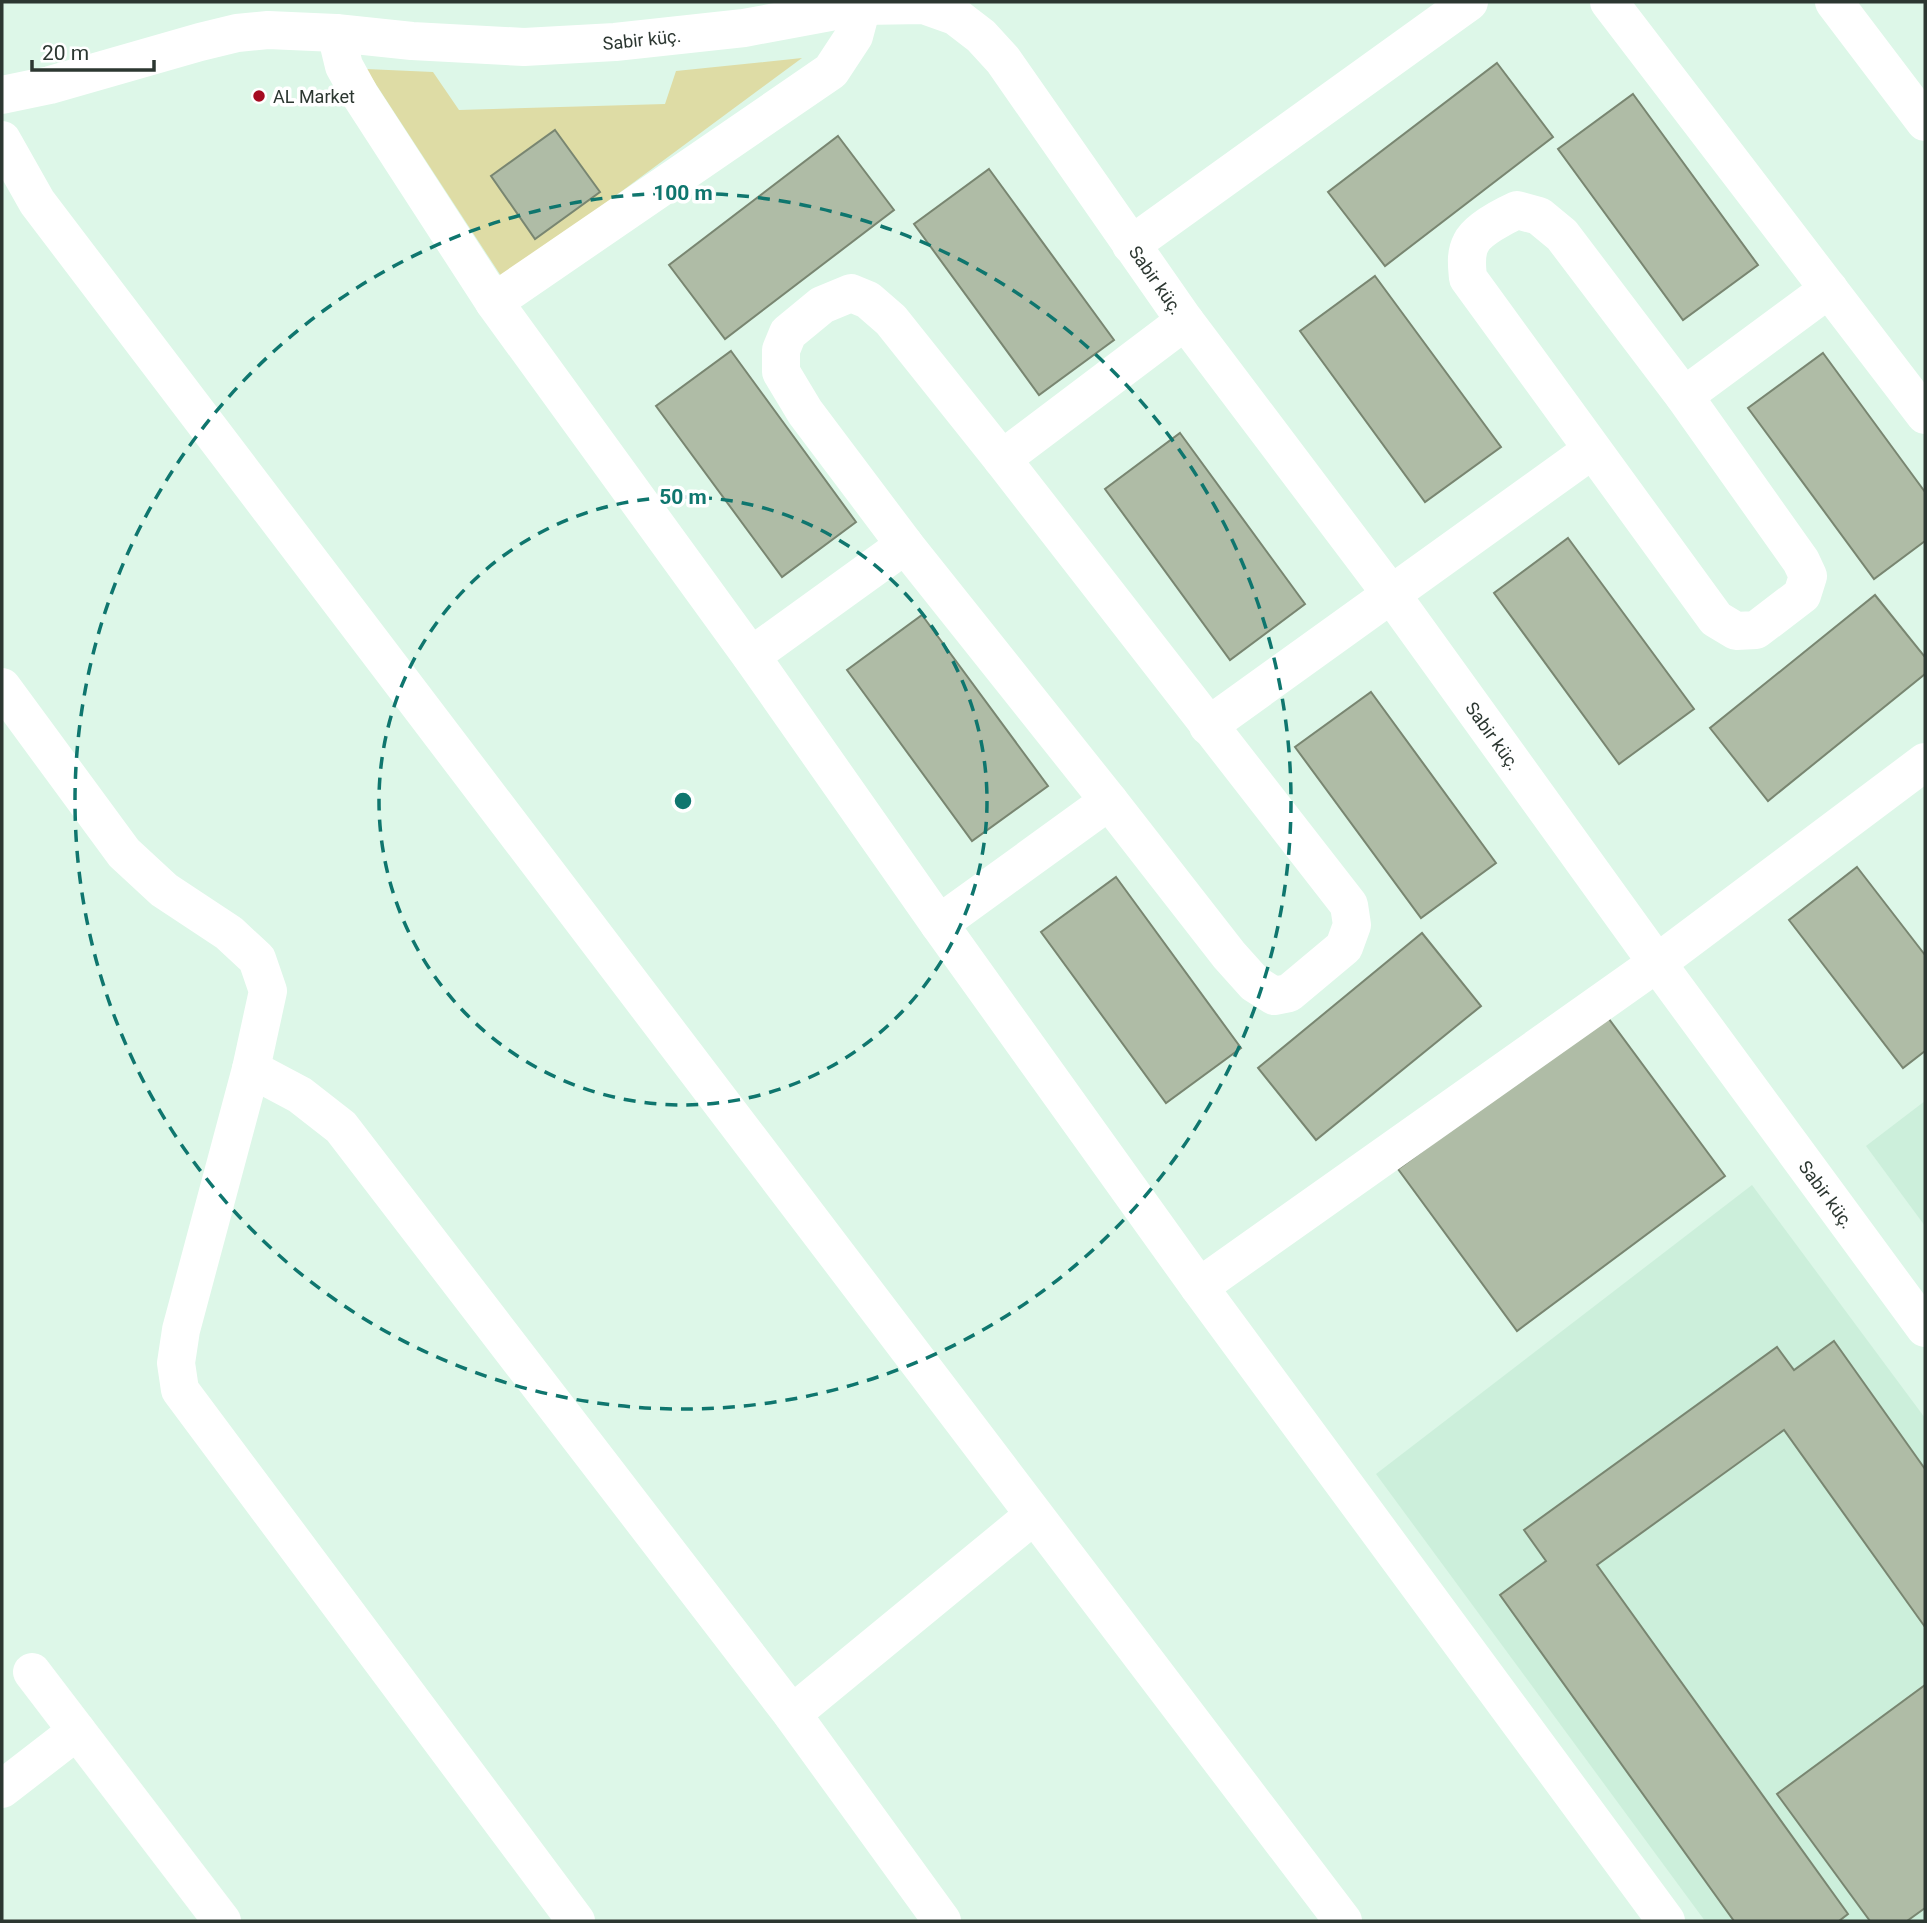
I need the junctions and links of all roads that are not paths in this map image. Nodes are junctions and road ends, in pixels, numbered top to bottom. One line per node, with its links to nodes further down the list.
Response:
1 (1469, 2): 9 (street)
2 (1609, 2): 10 (street)
3 (1834, 2): 7 (street)
4 (862, 6): 5 (street, Sabir küç.); 9 (street, Sabir küç.); 11 (street)
5 (336, 33): 6 (street, Sabir küç.); 11 (street)
6 (2, 95)
7 (1925, 122)
8 (2, 140): 29 (street)
9 (1131, 245): 12 (street, Sabir küç.)
10 (1829, 289): 13 (street); 14 (street)
11 (494, 302): 19 (street)
12 (1185, 321): 16 (street); 18 (street, Sabir küç.)
13 (1684, 396): 15 (street); 15 (street)
14 (1925, 415)
15 (1592, 450): 18 (street)
16 (1002, 459): 17 (street); 21 (street)
17 (905, 545): 19 (street); 23 (street)
18 (1391, 594): 21 (street); 25 (street, Sabir küç.)
19 (751, 656): 24 (street)
20 (2, 687): 26 (street)
21 (1208, 726): 23 (street)
22 (1925, 762): 25 (street)
23 (1109, 801): 24 (street)
24 (939, 923): 27 (street)
25 (1657, 963): 27 (street); 28 (street, Sabir küç.)
26 (251, 1069): 31 (street); 35 (street)
27 (1199, 1287): 38 (street)
28 (1925, 1328)
29 (1034, 1515): 31 (street); 37 (street)
30 (32, 1672): 32 (street)
31 (792, 1714): 36 (street)
32 (77, 1731): 33 (street); 34 (street)
33 (2, 1789)
34 (222, 1921)
35 (576, 1921)
36 (942, 1921)
37 (1343, 1921)
38 (1666, 1921)

